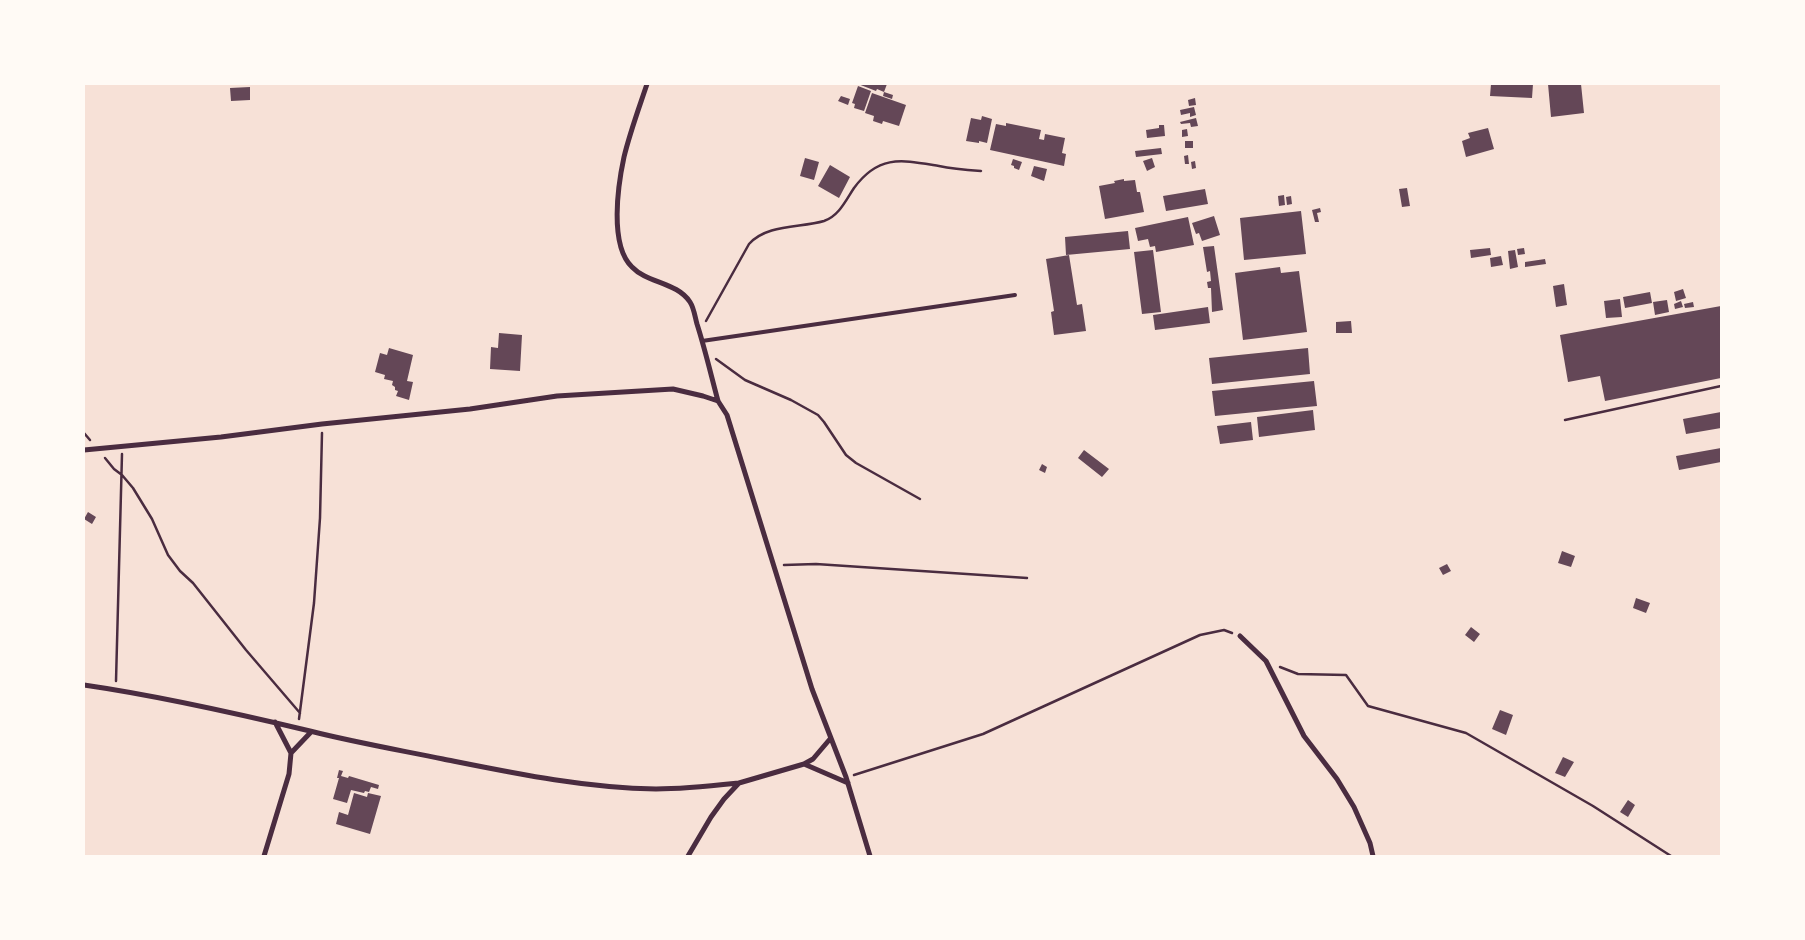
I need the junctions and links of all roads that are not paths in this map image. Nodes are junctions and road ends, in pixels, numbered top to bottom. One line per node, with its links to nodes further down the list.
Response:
1 (647, 84): 3 (street)
2 (1016, 295): 3 (lane)
3 (702, 341): 4 (street)
4 (718, 401): 5 (street); 10 (street)
5 (84, 450)
6 (1240, 636): 18 (street)
7 (84, 685): 8 (street)
8 (275, 722): 9 (street); 11 (street)
9 (311, 732): 11 (street); 13 (street)
10 (830, 740): 12 (street); 14 (street)
11 (291, 753): 15 (street)
12 (804, 764): 13 (street); 14 (street)
13 (739, 783): 16 (street)
14 (848, 783): 17 (street)
15 (264, 856)
16 (688, 856)
17 (870, 856)
18 (1374, 856)

